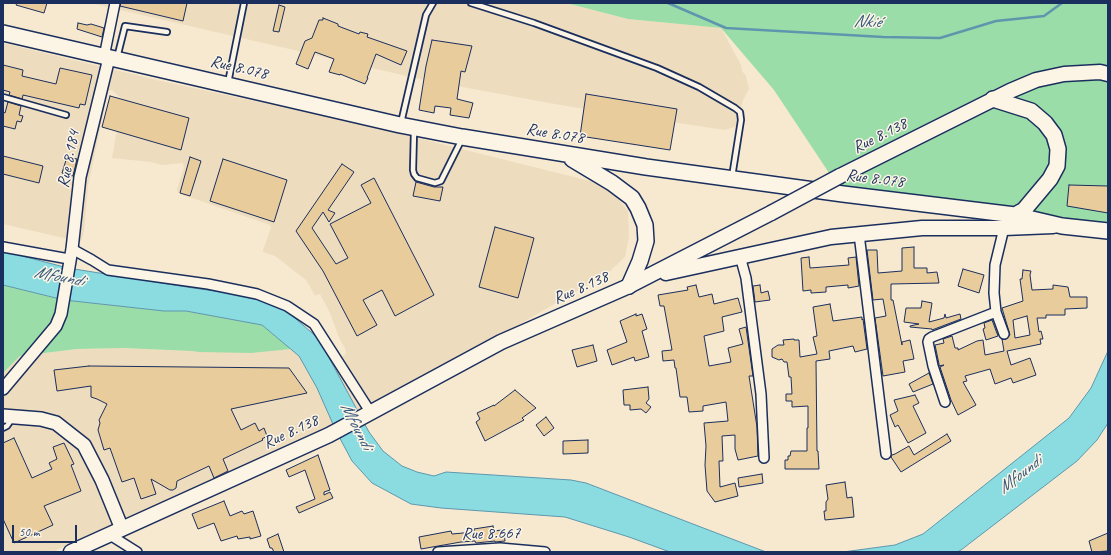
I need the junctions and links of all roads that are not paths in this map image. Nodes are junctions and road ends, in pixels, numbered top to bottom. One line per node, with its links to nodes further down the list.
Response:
1 (115, 3): 7 (street)
2 (244, 3): 9 (lane)
3 (433, 3): 13 (lane)
4 (471, 3): 16 (lane)
5 (3, 32): 7 (highway, Rue 8.078)
6 (166, 32): 7 (lane)
7 (110, 58): 9 (highway, Rue 8.078); 24 (street, Rue 8.184)
8 (1108, 74): 11 (main road, Rue 8.138)
9 (228, 85): 13 (highway, Rue 8.078)
10 (3, 98): 12 (lane)
11 (993, 99): 17 (highway); 25 (main road, Rue 8.138, bridge)
12 (66, 115)
13 (407, 126): 14 (highway, Rue 8.078); 14 (lane)
14 (462, 138): 15 (highway, Rue 8.078)
15 (564, 154): 16 (highway, Rue 8.078); 26 (highway)
16 (732, 178): 17 (highway, Rue 8.078)
17 (1015, 215): 18 (highway, Rue 8.078)
18 (1062, 226): 19 (main road); 20 (highway, Rue 8.078)
19 (1004, 228): 21 (main road); 27 (street)
20 (1105, 230)
21 (859, 234): 23 (main road); 34 (street)
22 (3, 247): 24 (street)
23 (740, 256): 25 (main road); 35 (street)
24 (70, 259): 29 (street, Rue 8.184); 31 (street)
25 (646, 278): 26 (main road, Rue 8.138)
26 (629, 286): 31 (main road, Rue 8.138)
27 (996, 312): 28 (street); 30 (street)
28 (1004, 334)
29 (3, 389)
30 (945, 402)
31 (368, 414): 36 (main road, Rue 8.138)
32 (8, 417): 33 (lane); 36 (main road)
33 (3, 428)
34 (886, 454)
35 (764, 458)
36 (116, 532): 38 (main road, Rue 8.138); 39 (street)
37 (500, 550): 40 (street, Rue 8.667); 41 (street, Rue 8.667)
38 (71, 552)
39 (137, 552)
40 (438, 552)
41 (545, 552)

